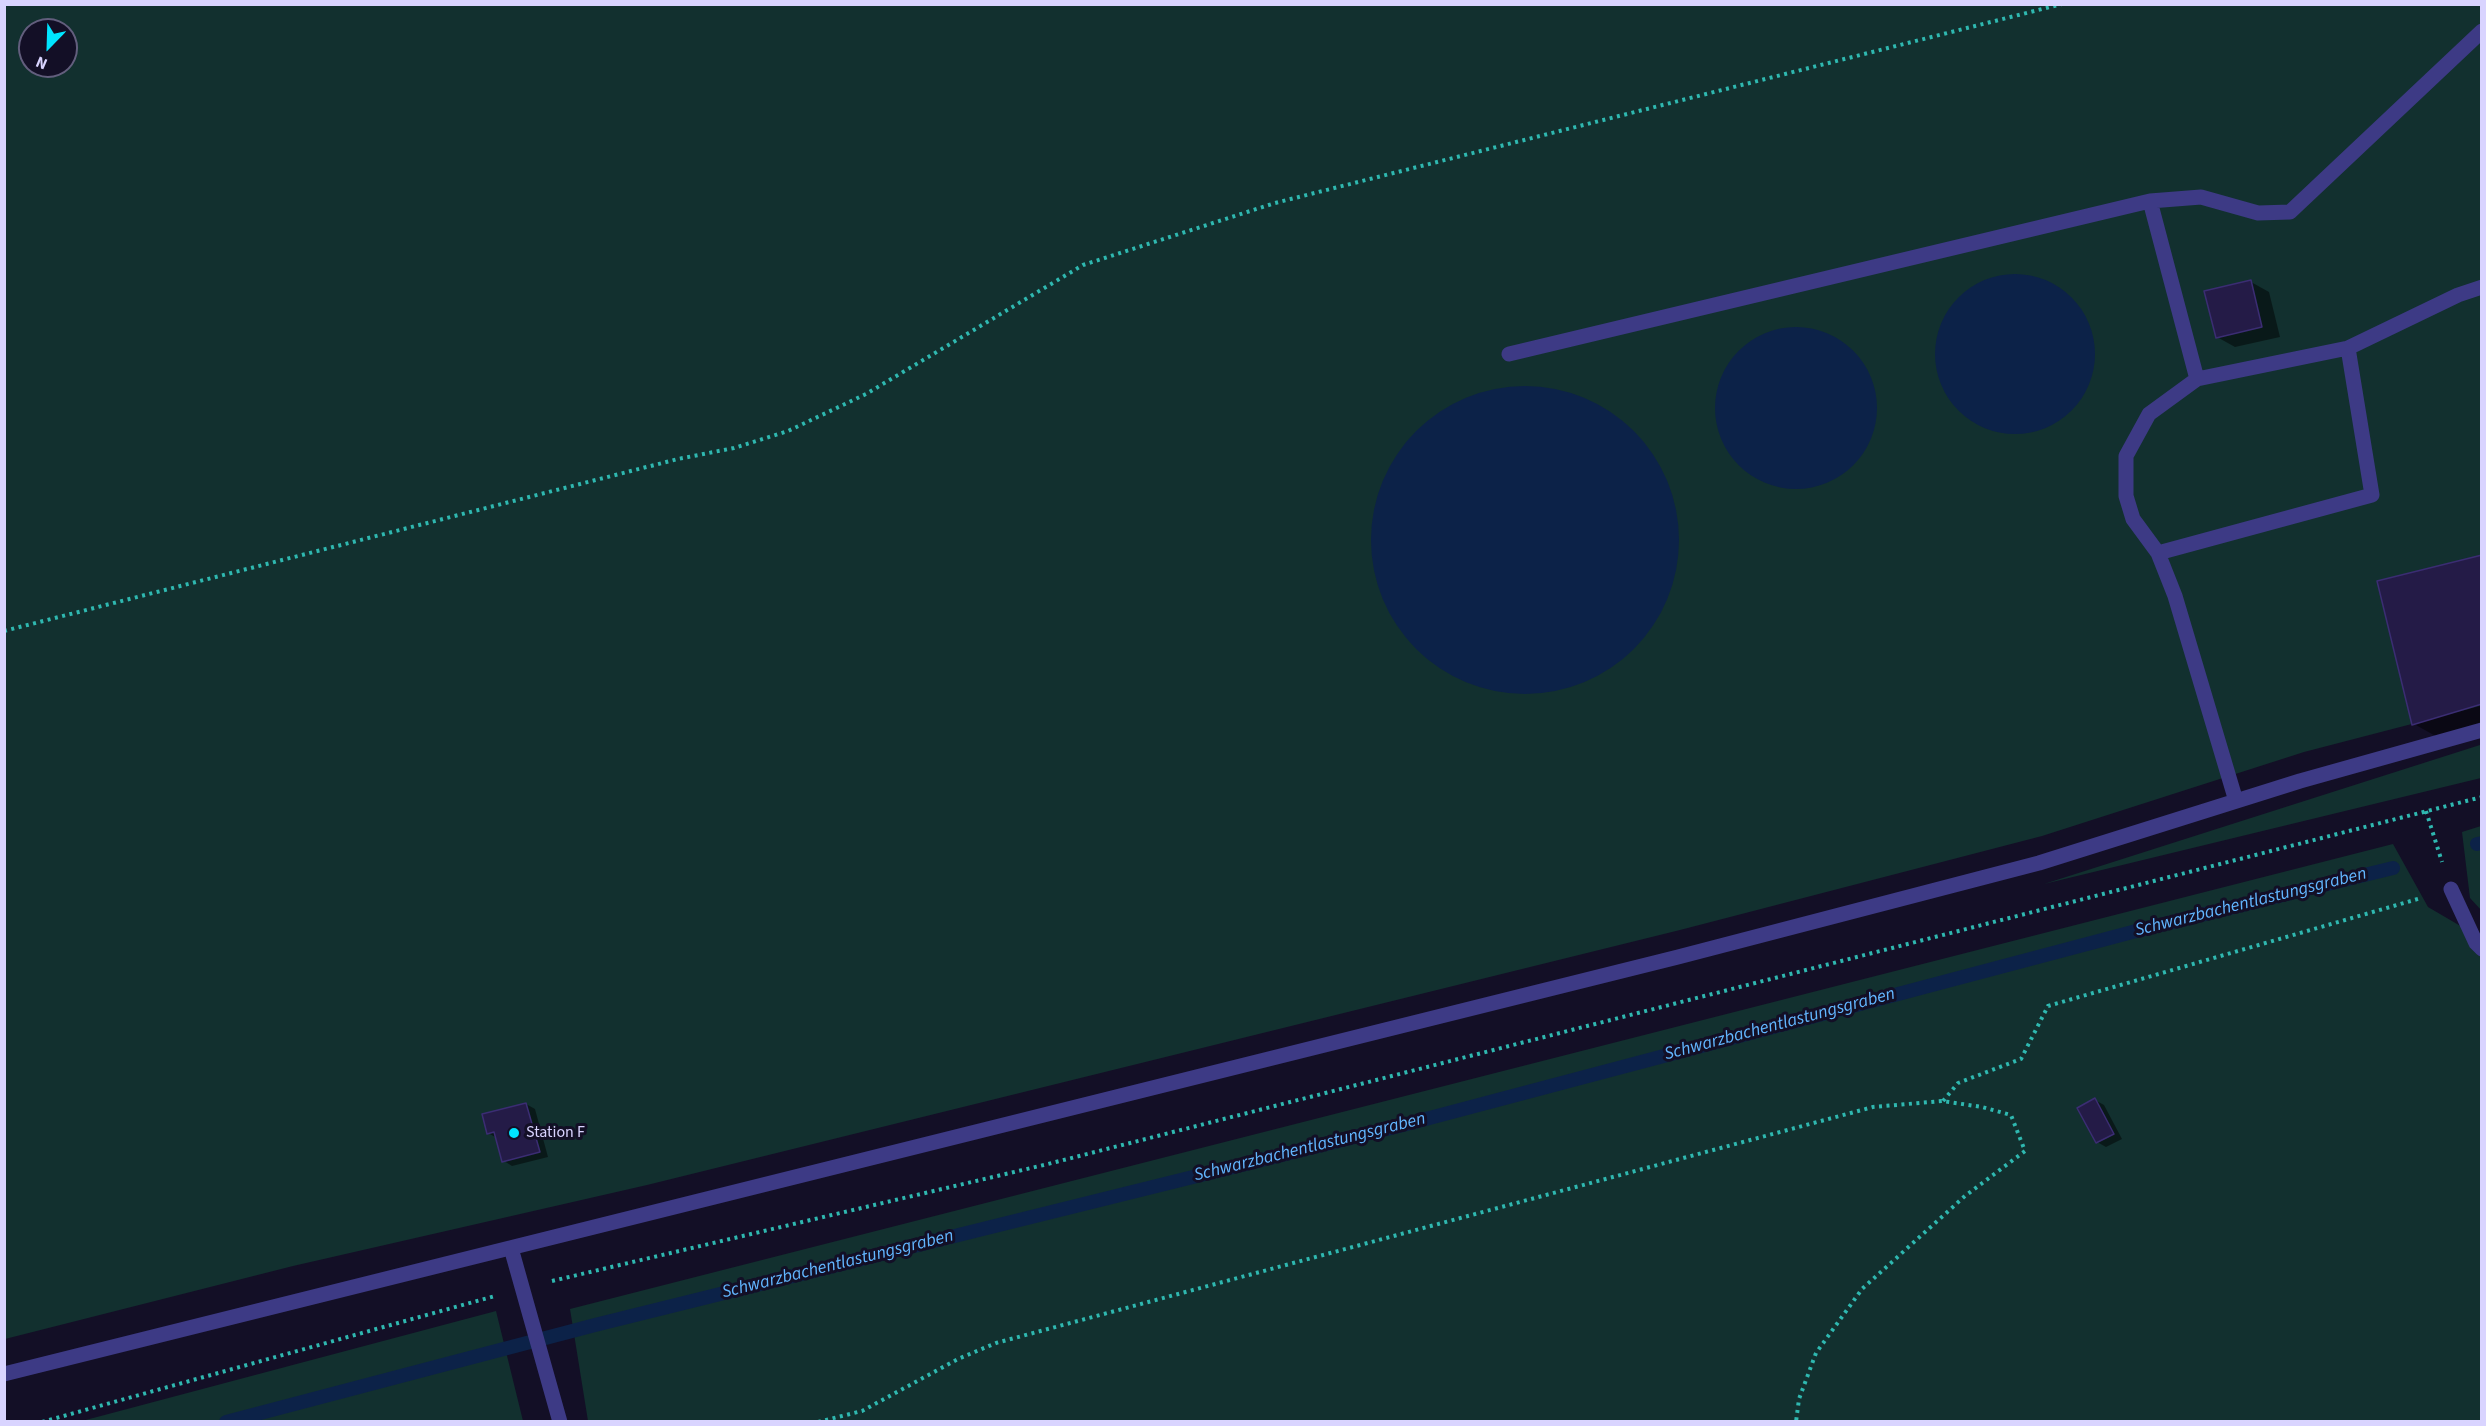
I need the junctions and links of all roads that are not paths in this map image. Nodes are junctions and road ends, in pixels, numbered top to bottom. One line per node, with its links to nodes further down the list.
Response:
1 (2481, 31): 2 (street)
2 (2151, 201): 5 (street); 6 (street)
3 (2481, 287): 4 (street)
4 (2348, 348): 6 (street); 7 (street)
5 (1509, 354)
6 (2197, 379): 7 (street)
7 (2158, 553): 9 (street)
8 (2481, 730): 9 (street)
9 (2236, 801): 12 (street)
10 (2451, 889): 11 (street)
11 (2481, 949)
12 (511, 1248): 13 (street); 14 (street)
13 (4, 1374)
14 (560, 1422)

